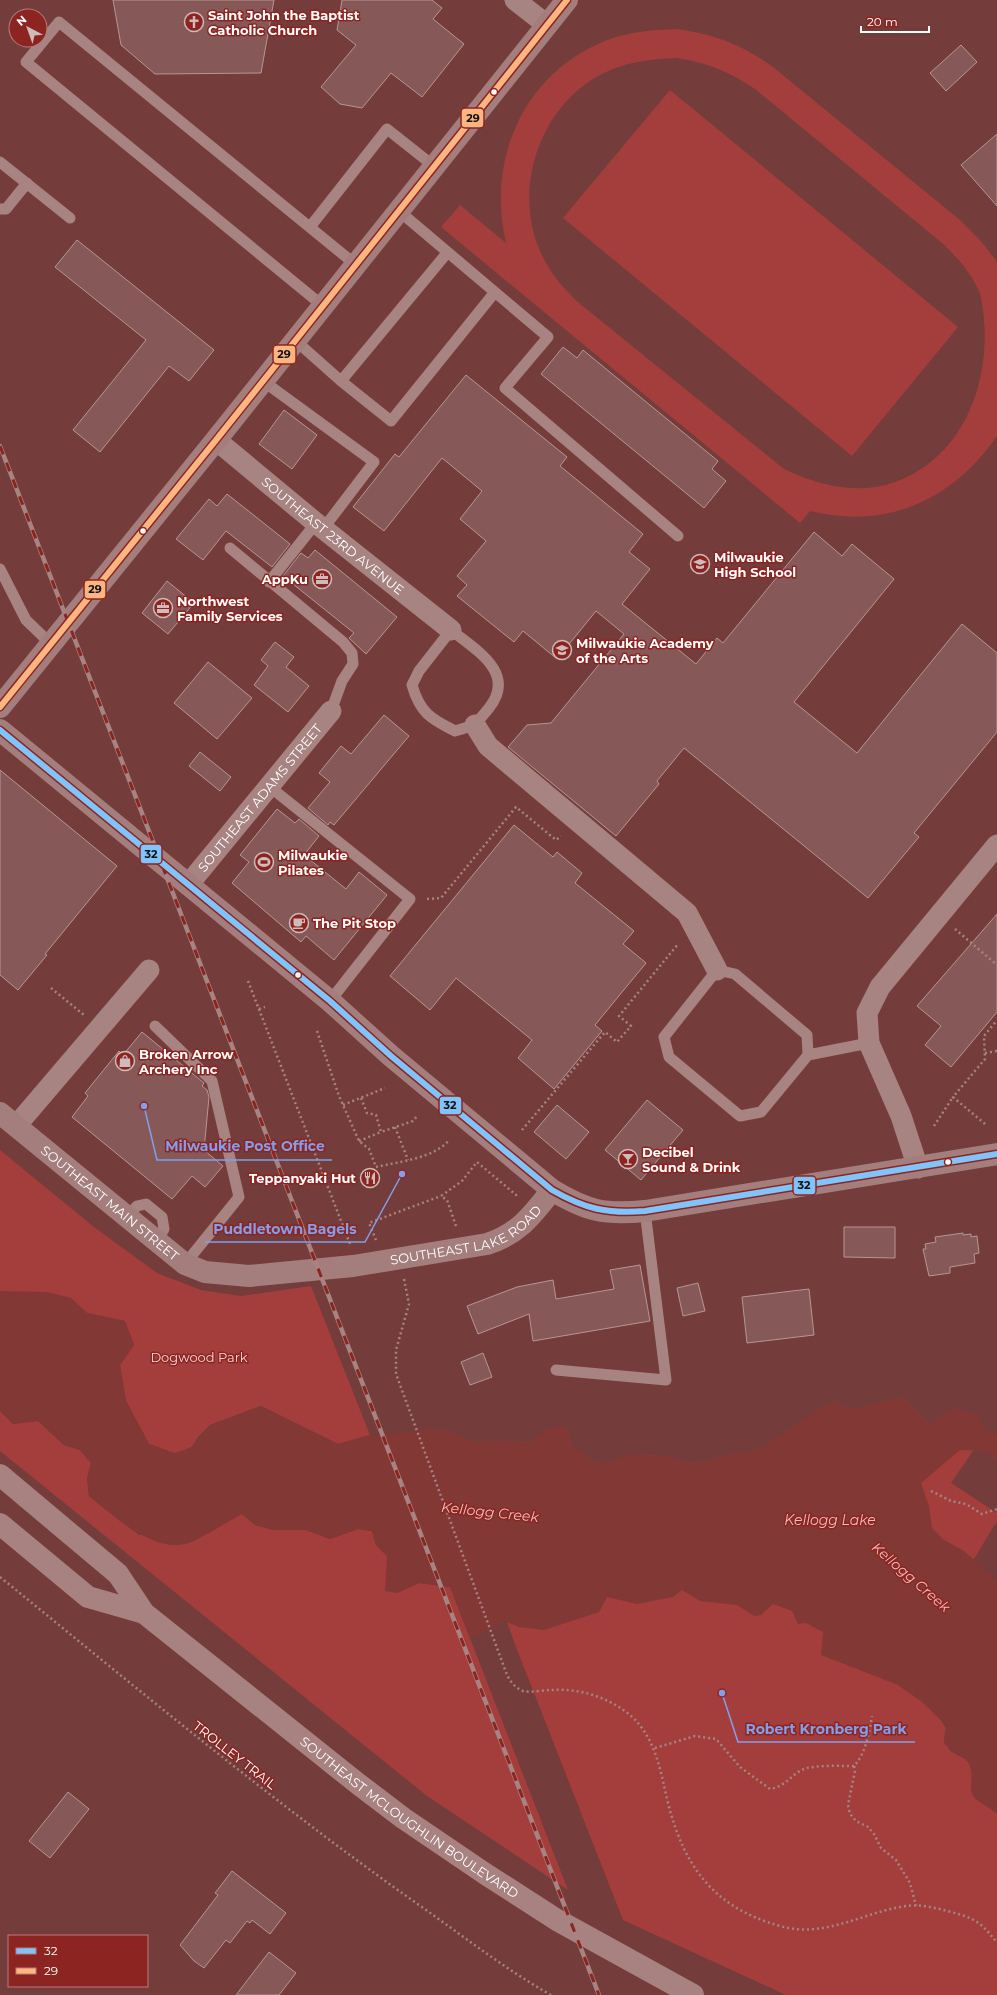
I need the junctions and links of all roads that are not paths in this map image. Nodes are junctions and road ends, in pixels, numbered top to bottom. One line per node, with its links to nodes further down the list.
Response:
1 (514, 0): 3 (street)
2 (567, 0): 3 (street)
3 (547, 25): 5 (street)
4 (0, 162): 6 (lane)
5 (435, 167): 8 (street); 10 (lane)
6 (27, 184): 7 (lane); 9 (lane)
7 (0, 209)
8 (399, 211): 11 (lane); 12 (street)
9 (70, 218)
10 (310, 227): 12 (lane); 14 (lane)
11 (447, 252): 13 (lane); 17 (lane)
12 (356, 265): 14 (street)
13 (495, 292): 17 (lane); 20 (lane)
14 (323, 306): 15 (street)
15 (296, 341): 16 (street); 17 (lane)
16 (263, 381): 18 (street); 19 (lane)
17 (341, 381)
18 (216, 440): 19 (street, SOUTHEAST 23RD AVENUE); 25 (street)
19 (319, 526): 23 (lane); 24 (street, SOUTHEAST 23RD AVENUE)
20 (678, 536)
21 (230, 548): 23 (lane)
22 (0, 569): 25 (lane)
23 (270, 582): 27 (lane)
24 (451, 630): 28 (lane); 28 (lane)
25 (51, 644): 26 (street)
26 (0, 707)
27 (331, 711): 30 (street, SOUTHEAST ADAMS STREET)
28 (476, 725): 34 (street)
29 (0, 730): 32 (street)
30 (270, 787): 32 (street, SOUTHEAST ADAMS STREET); 35 (lane)
31 (997, 845): 37 (street)
32 (188, 885): 35 (street)
33 (149, 970): 39 (street)
34 (717, 970): 38 (lane); 38 (lane)
35 (330, 1002): 42 (street)
36 (155, 1026): 44 (lane)
37 (869, 1043): 38 (lane); 41 (street)
38 (808, 1055)
39 (8, 1120): 44 (street, SOUTHEAST MAIN STREET)
40 (997, 1154): 41 (street, SOUTHEAST LAKE ROAD)
41 (918, 1168): 43 (street, SOUTHEAST LAKE ROAD)
42 (552, 1190): 43 (street, SOUTHEAST LAKE ROAD); 45 (street, SOUTHEAST LAKE ROAD)
43 (644, 1211): 46 (lane)
44 (185, 1264): 45 (street, SOUTHEAST MAIN STREET)
45 (228, 1275)
46 (556, 1370)
47 (0, 1475): 49 (main road, SOUTHEAST MCLOUGHLIN BOULEVARD)
48 (0, 1524): 49 (main road, SOUTHEAST MCLOUGHLIN BOULEVARD)
49 (144, 1613): 50 (main road, SOUTHEAST MCLOUGHLIN BOULEVARD)
50 (693, 1995)

